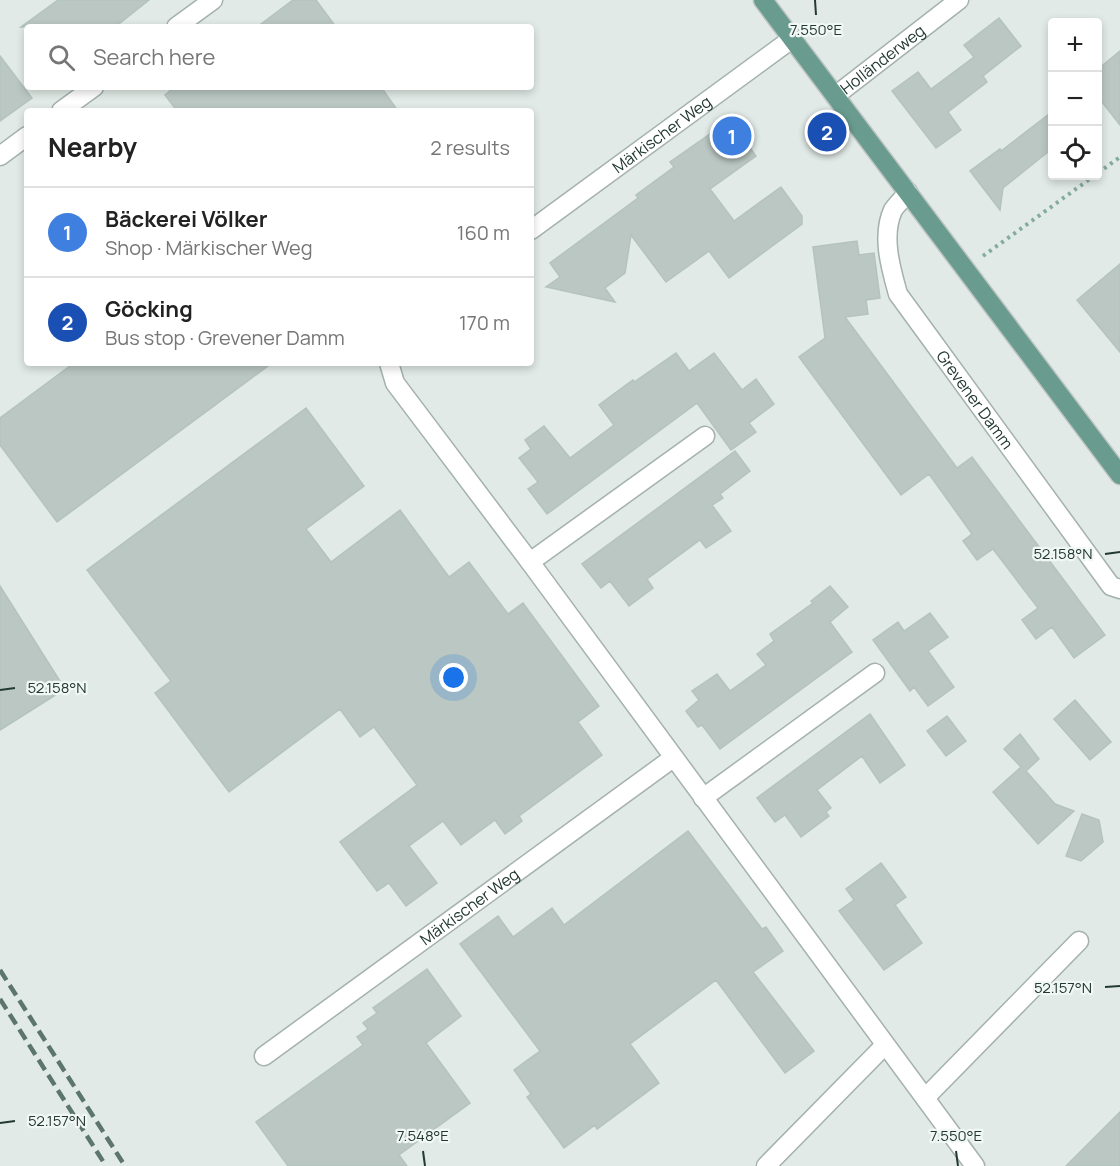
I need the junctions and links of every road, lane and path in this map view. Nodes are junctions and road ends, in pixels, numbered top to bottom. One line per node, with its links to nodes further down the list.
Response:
1 (213, 0): 4 (street)
2 (763, 0): 5 (main road)
3 (959, 0): 7 (street, Holländerweg)
4 (180, 24)
5 (794, 39): 7 (main road); 15 (street, Märkischer Weg)
6 (90, 90): 8 (street)
7 (835, 96): 14 (main road)
8 (65, 108)
9 (24, 138): 10 (street)
10 (0, 156)
11 (1120, 157): 12 (path)
12 (1102, 170)
13 (1088, 180): 16 (path)
14 (908, 192): 16 (main road); 21 (street, Grevener Damm)
15 (534, 228)
16 (965, 269): 19 (main road)
17 (389, 366): 20 (street)
18 (705, 436): 20 (street)
19 (1120, 475)
20 (530, 562): 23 (street)
21 (1120, 589)
22 (875, 674): 24 (street)
23 (673, 758): 24 (street); 27 (street, Märkischer Weg)
24 (703, 798): 26 (street)
25 (1079, 941): 28 (street)
26 (885, 1045): 28 (street); 29 (street)
27 (264, 1056)
28 (925, 1098): 30 (street)
29 (766, 1166)
30 (975, 1166)

